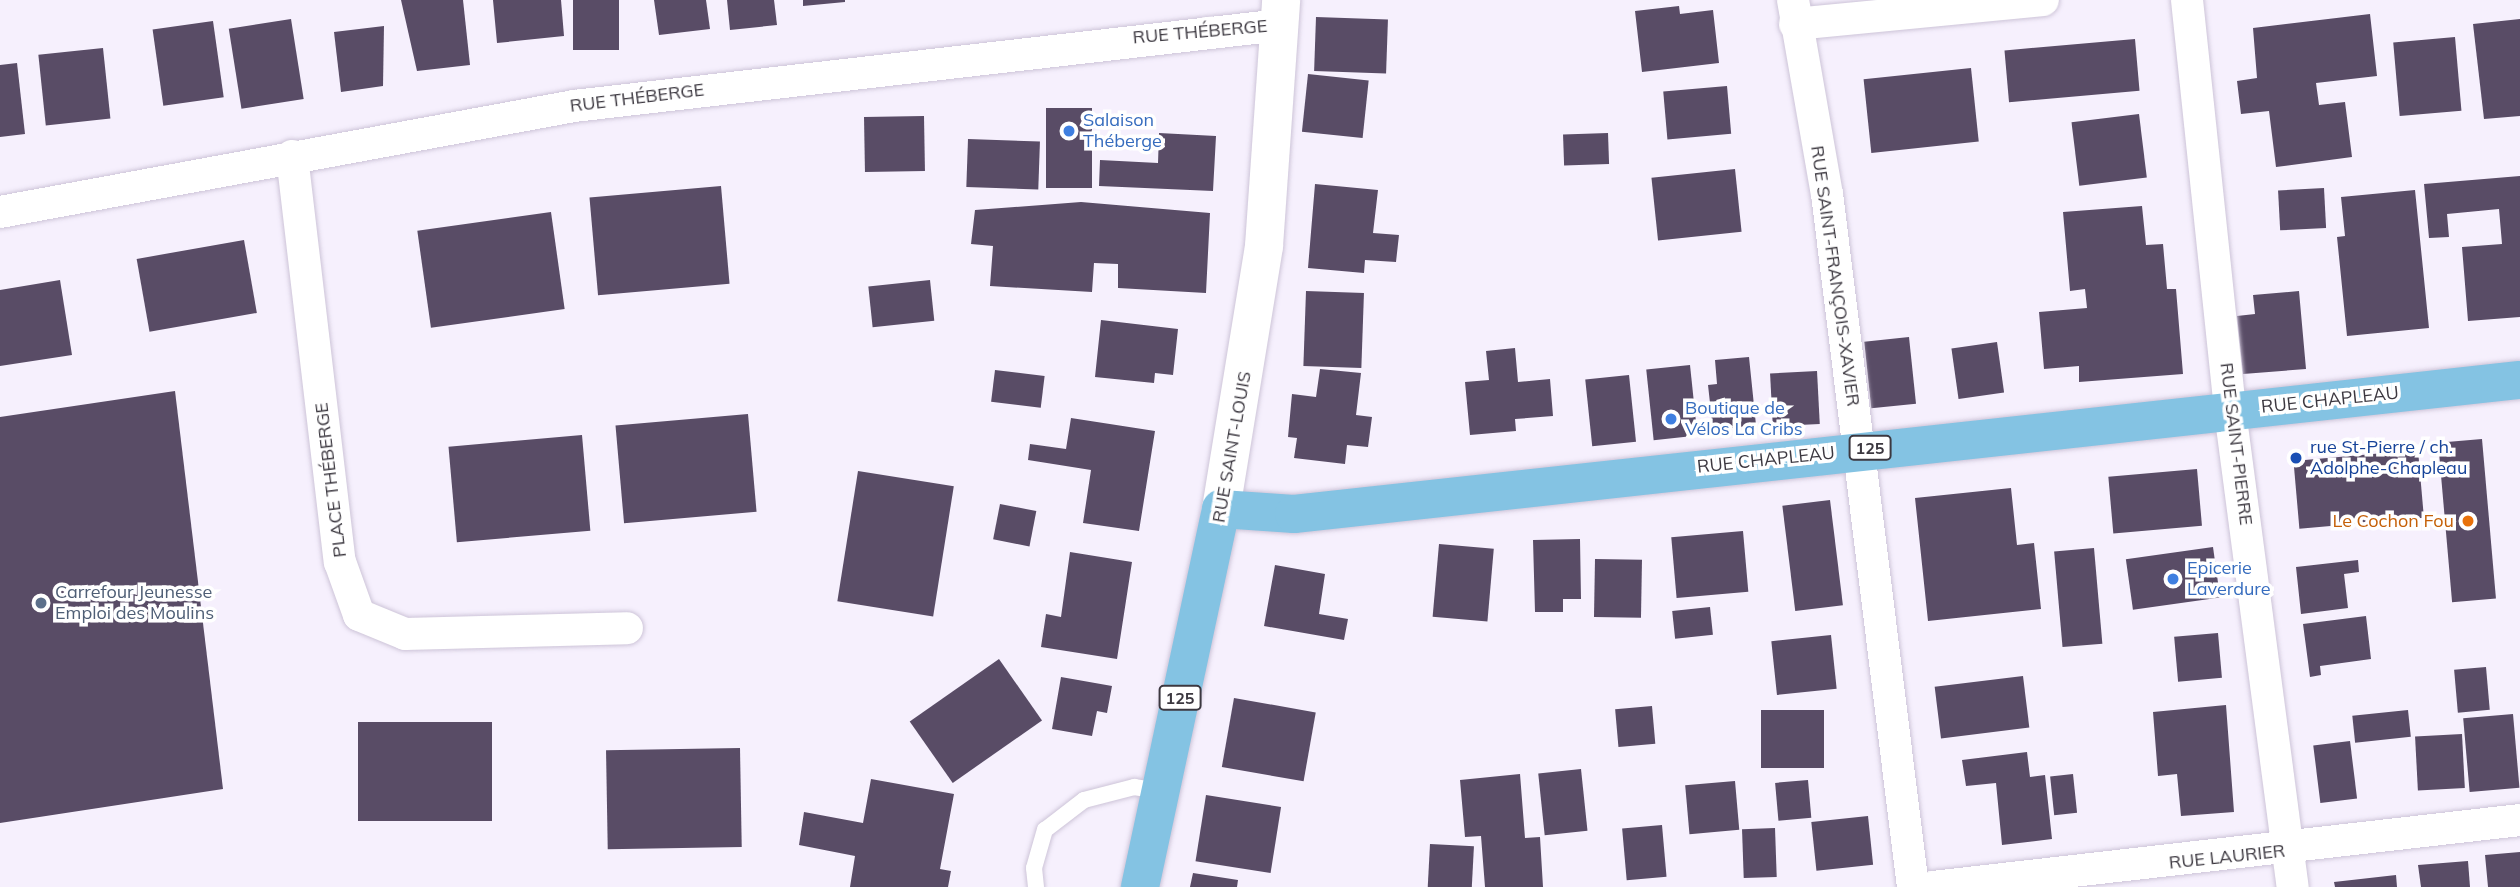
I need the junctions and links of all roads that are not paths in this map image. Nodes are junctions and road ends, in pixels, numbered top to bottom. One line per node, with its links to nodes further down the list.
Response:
1 (2043, 0): 4 (street)
2 (2187, 0): 8 (street, RUE SAINT-PIERRE)
3 (1281, 12): 5 (street, RUE THÉBERGE); 10 (main road, RUE SAINT-LOUIS)
4 (1794, 12): 9 (street, RUE SAINT-FRANÇOIS-XAVIER)
5 (292, 156): 6 (street, RUE THÉBERGE); 11 (street, PLACE THÉBERGE)
6 (0, 212)
7 (2520, 380): 8 (main road, RUE CHAPLEAU / 125)
8 (2231, 411): 9 (main road, RUE CHAPLEAU / 125); 14 (street, RUE SAINT-PIERRE)
9 (1858, 449): 10 (main road, RUE CHAPLEAU / 125); 17 (street, RUE SAINT-FRANÇOIS-XAVIER)
10 (1221, 509): 12 (main road, RUE SAINT-LOUIS / 125)
11 (626, 628)
12 (1159, 791): 15 (lane); 16 (main road, RUE SAINT-LOUIS / 125)
13 (2520, 820): 14 (street, RUE LAURIER)
14 (2288, 851): 18 (street, RUE LAURIER); 19 (street, RUE SAINT-PIERRE)
15 (1036, 887)
16 (1140, 887)
17 (1913, 887)
18 (1933, 887)
19 (2293, 887)

